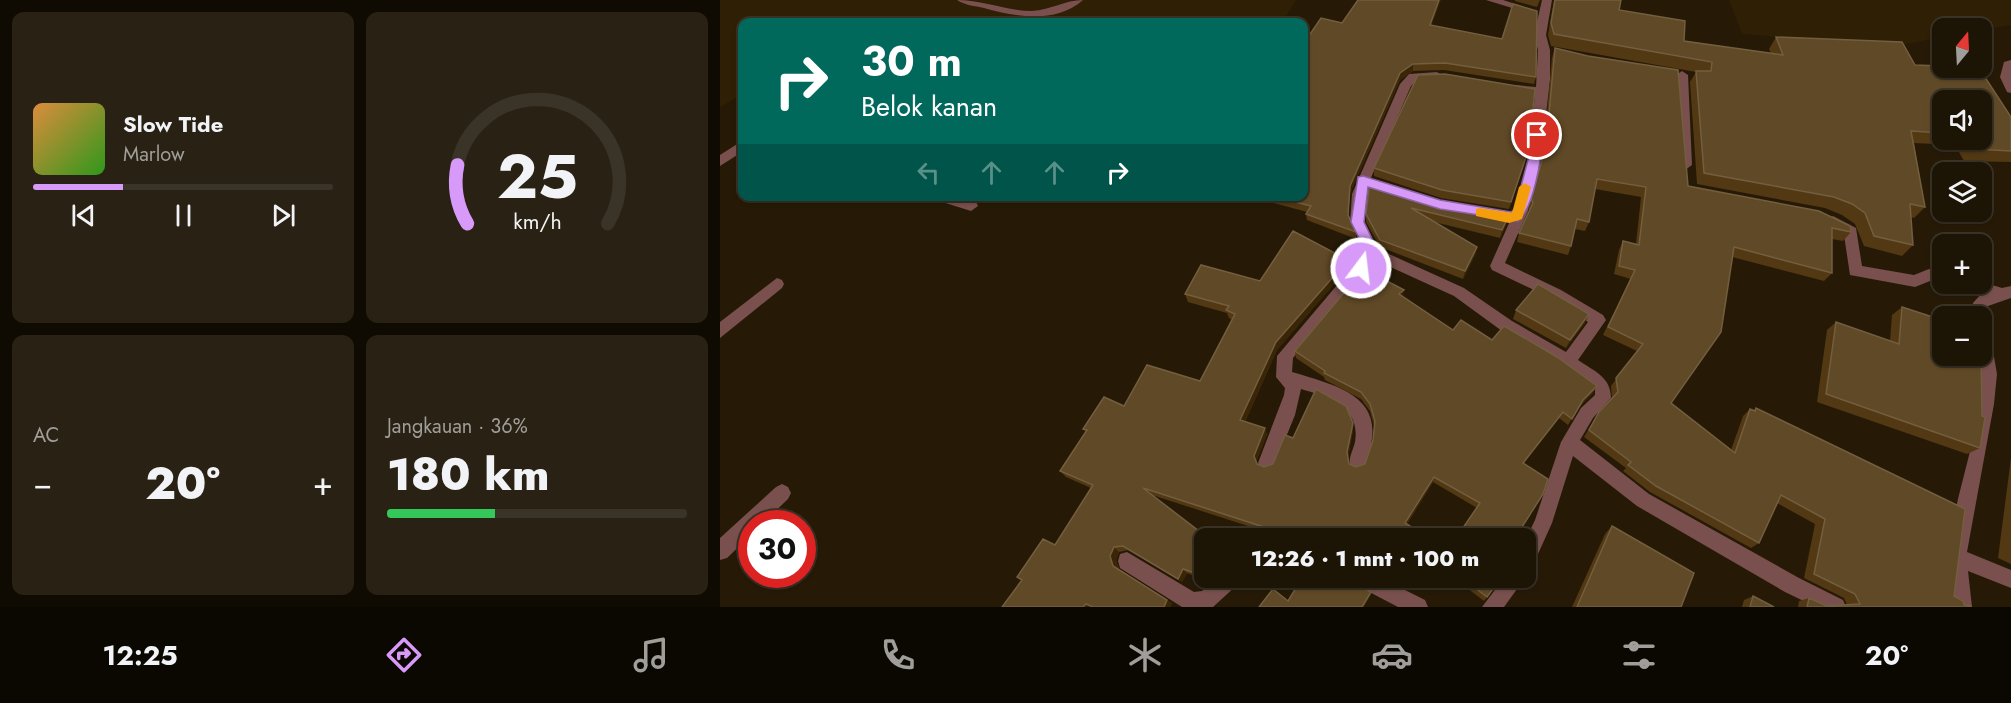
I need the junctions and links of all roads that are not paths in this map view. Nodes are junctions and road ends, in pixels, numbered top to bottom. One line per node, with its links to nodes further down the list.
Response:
1 (962, 0): 2 (lane)
2 (1078, 0)
3 (1491, 0): 5 (street)
4 (1547, 0): 5 (street)
5 (1544, 15): 11 (street)
6 (2011, 64): 10 (street)
7 (1682, 75): 14 (street)
8 (1450, 77): 20 (street)
9 (1498, 86): 11 (street)
10 (2011, 89)
11 (1540, 92): 17 (street)
12 (738, 149): 13 (street)
13 (720, 161)
14 (1685, 177)
15 (956, 201): 16 (street)
16 (971, 206)
17 (1521, 211): 18 (street); 26 (street)
18 (1494, 215)
19 (1822, 217): 21 (street)
20 (1372, 253): 26 (street); 28 (street)
21 (1932, 276)
22 (777, 284): 25 (street)
23 (2006, 293): 24 (street)
24 (1980, 306)
25 (720, 331)
26 (1569, 362): 29 (street)
27 (1988, 366): 35 (street)
28 (1284, 377): 30 (street); 31 (street)
29 (1569, 442): 33 (street); 43 (street)
30 (1267, 463)
31 (1357, 464)
32 (782, 493): 34 (street)
33 (1536, 537)
34 (720, 551)
35 (1957, 557): 37 (street); 44 (street)
36 (1127, 561): 38 (street)
37 (2011, 579)
38 (1219, 588)
39 (1382, 588): 41 (street)
40 (1508, 588): 42 (street)
41 (1418, 607)
42 (1492, 607)
43 (1836, 607)
44 (1962, 607)

